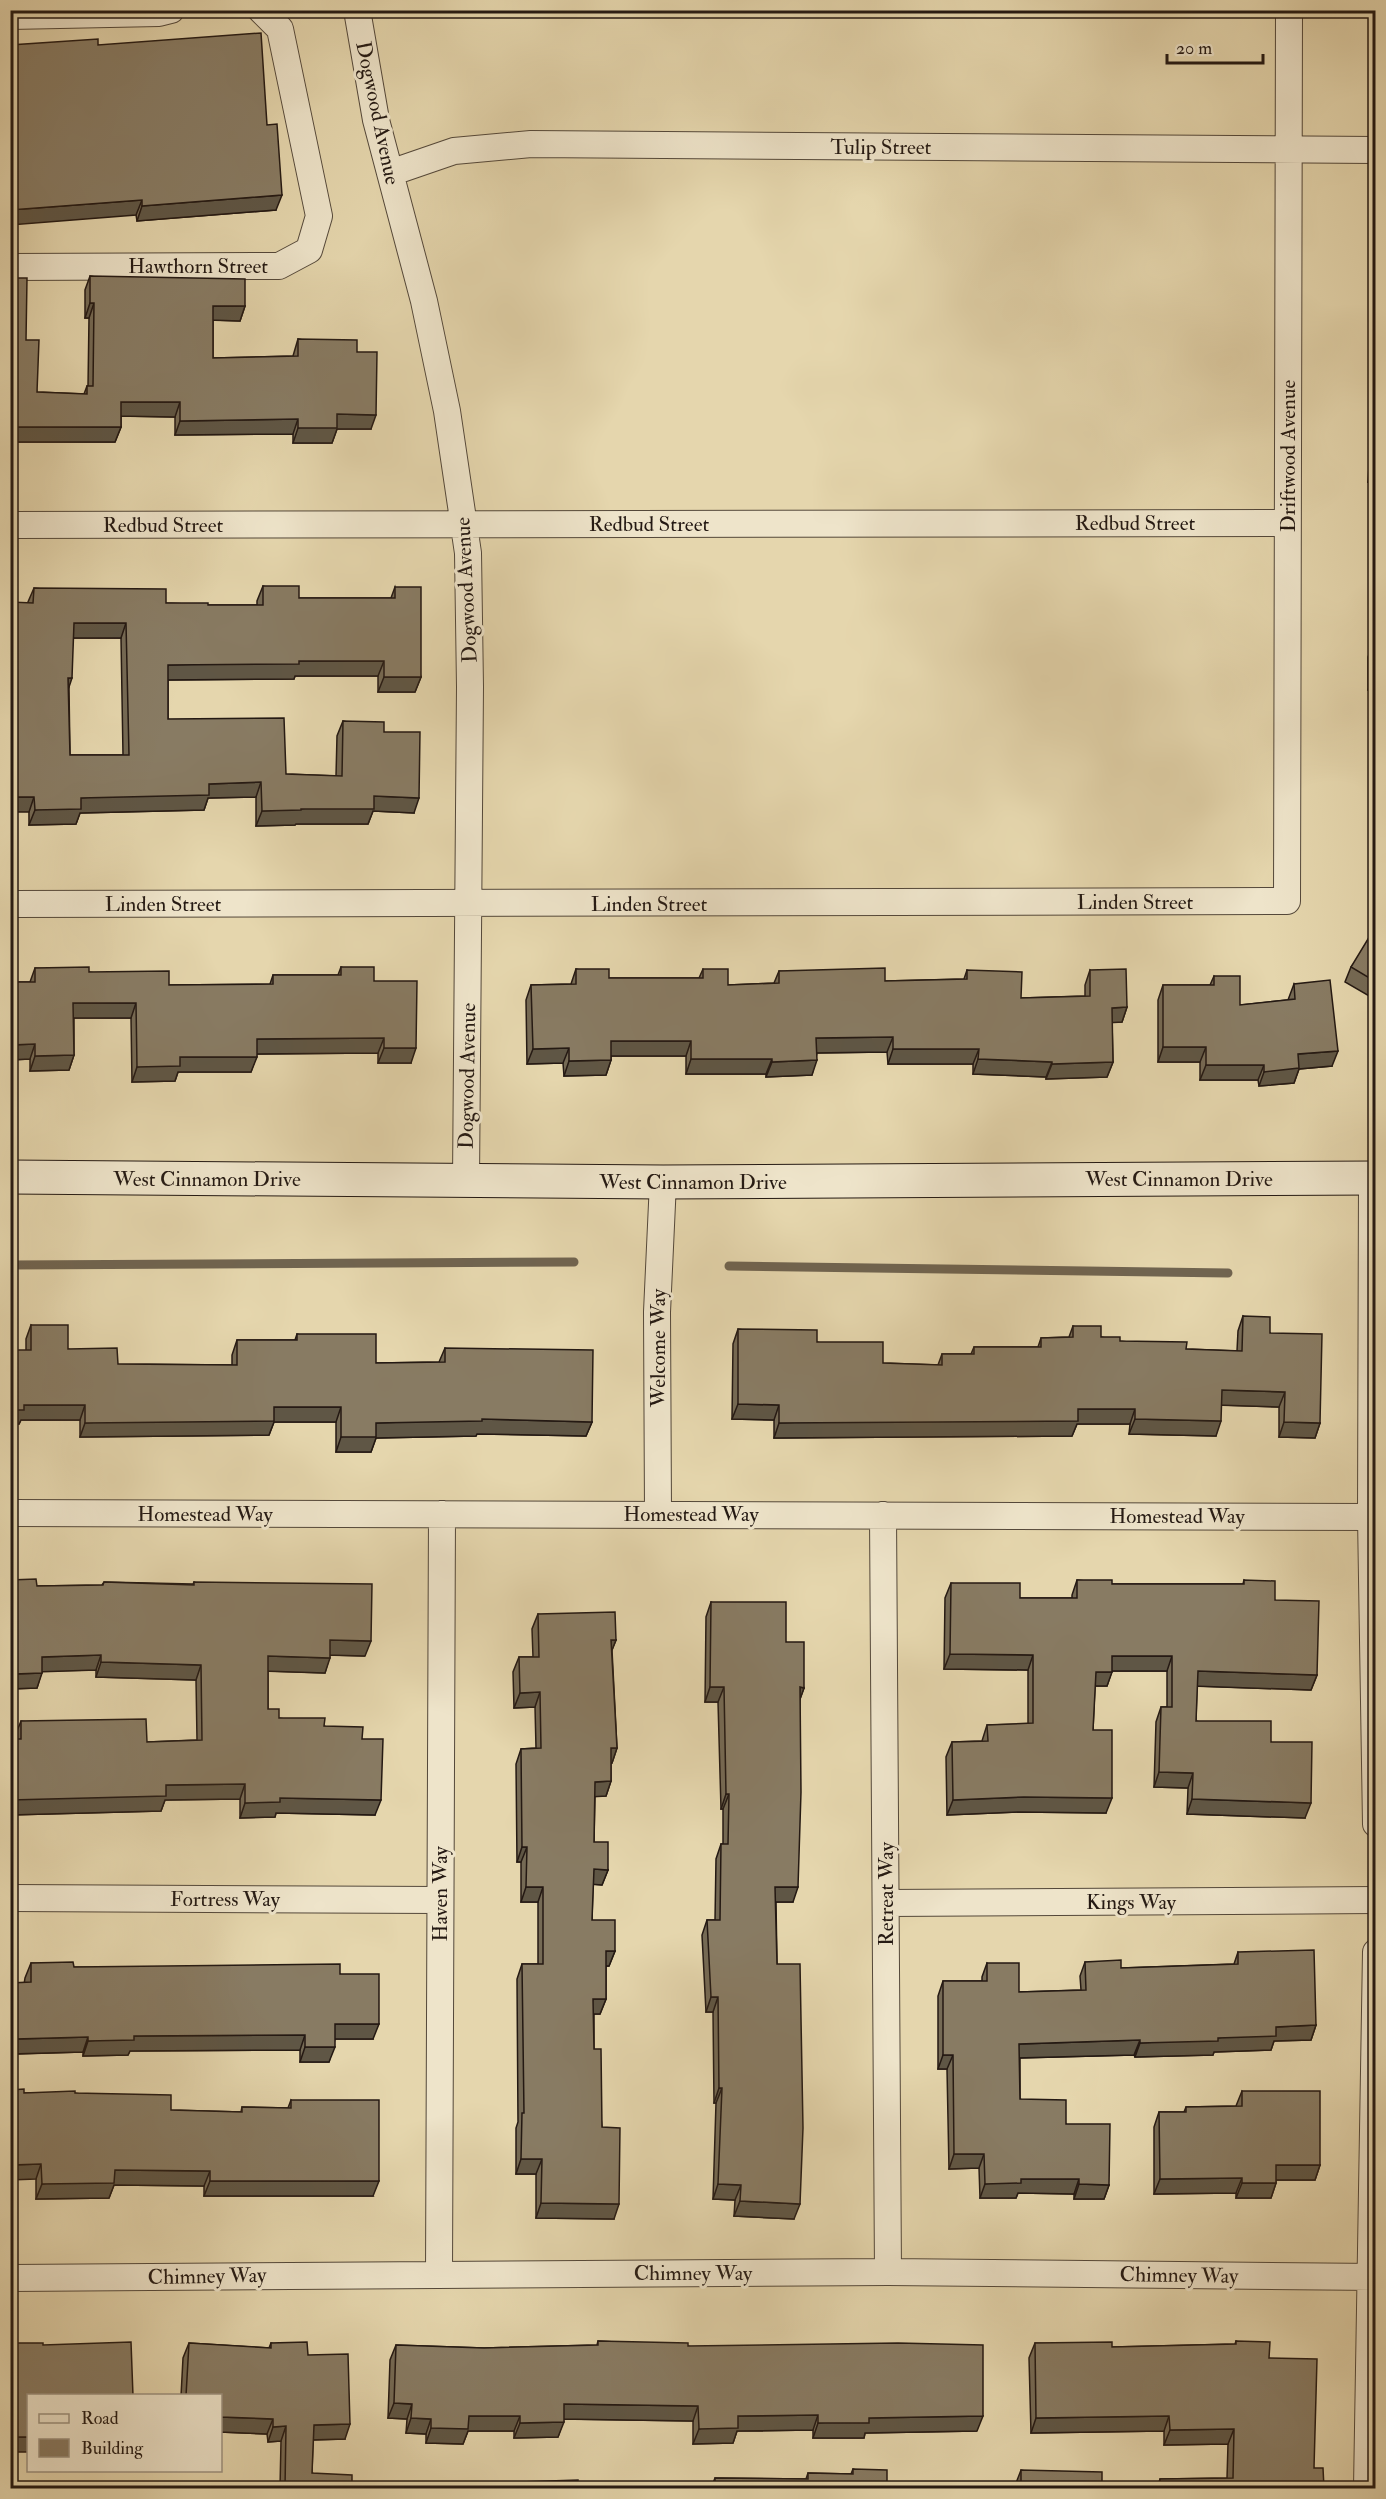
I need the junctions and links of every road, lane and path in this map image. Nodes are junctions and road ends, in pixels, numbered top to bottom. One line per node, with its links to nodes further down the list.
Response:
1 (171, 10): 5 (street)
2 (261, 10): 9 (street, Hawthorn Street)
3 (357, 10): 8 (street, Dogwood Avenue)
4 (1289, 10): 6 (street, Driftwood Avenue)
5 (10, 16)
6 (1290, 150): 7 (street, Tulip Street); 8 (street, Tulip Street); 10 (street, Driftwood Avenue)
7 (1376, 150)
8 (390, 173): 12 (street, Dogwood Avenue)
9 (10, 267)
10 (1287, 523): 12 (street, Redbud Street); 13 (street, Driftwood Avenue)
11 (10, 525): 12 (street, Redbud Street)
12 (464, 525): 15 (street, Dogwood Avenue)
13 (1287, 901): 15 (street, Linden Street)
14 (10, 904): 15 (street, Linden Street)
15 (468, 904): 18 (street, Dogwood Avenue)
16 (10, 1177): 18 (main road, West Cinnamon Drive)
17 (1374, 1178): 19 (main road, West Cinnamon Drive); 24 (street)
18 (466, 1181): 19 (main road, West Cinnamon Drive)
19 (663, 1182): 21 (street, Welcome Way)
20 (10, 1513): 22 (street, Homestead Way)
21 (658, 1513): 22 (street, Homestead Way); 23 (street, Homestead Way)
22 (442, 1514): 27 (street, Haven Way)
23 (883, 1515): 24 (street, Homestead Way); 29 (street, Retreat Way)
24 (1371, 1516): 25 (street)
25 (1376, 1824)
26 (10, 1898): 27 (street, Fortress Way)
27 (440, 1900): 32 (street, Haven Way)
28 (1376, 1900): 29 (street, Kings Way)
29 (886, 1903): 31 (street, Retreat Way)
30 (1376, 1952): 33 (street)
31 (888, 2272): 32 (street, Chimney Way); 33 (street, Chimney Way)
32 (439, 2274): 34 (street, Chimney Way)
33 (1372, 2277): 35 (street)
34 (10, 2278)
35 (1367, 2488)

